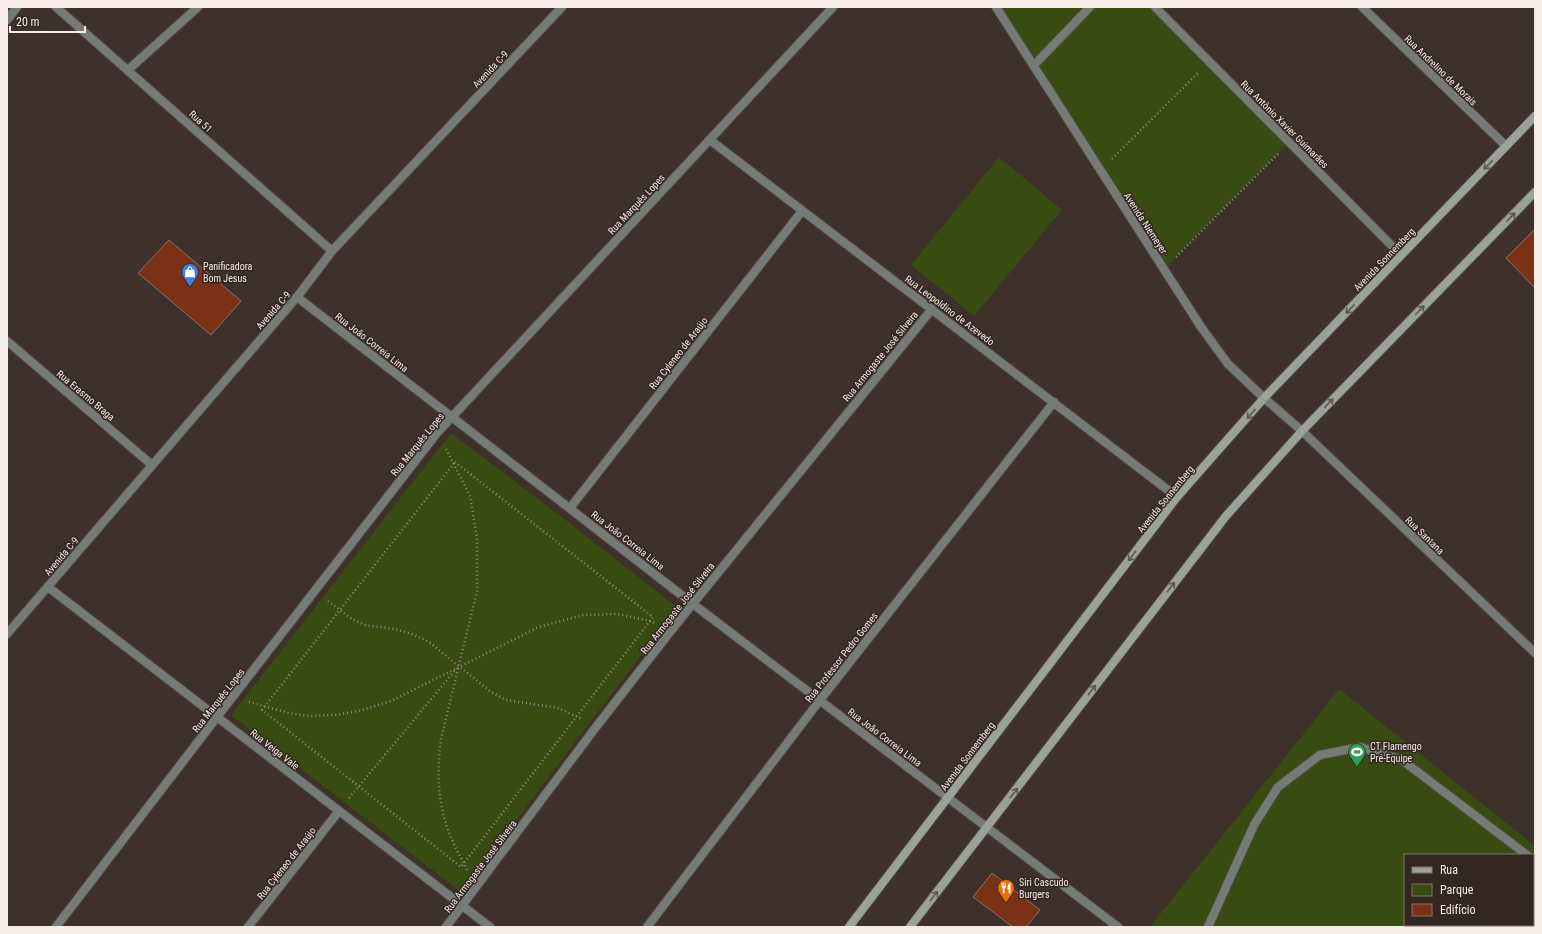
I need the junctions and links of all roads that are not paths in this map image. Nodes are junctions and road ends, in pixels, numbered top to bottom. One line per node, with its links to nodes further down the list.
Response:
1 (17, 7): 10 (street)
2 (56, 7): 12 (street, Rua 51)
3 (198, 7): 12 (street)
4 (562, 7): 18 (street, Avenida C-9)
5 (833, 7): 14 (street, Rua Marquês Lopes)
6 (996, 7): 11 (street, Avenida Niemeyer)
7 (1090, 7): 11 (street)
8 (1155, 7): 19 (street, Rua Antônio Xavier Guimarães)
9 (1362, 7): 15 (street, Rua Andrelino de Morais)
10 (7, 20)
11 (1034, 65): 23 (street, Avenida Niemeyer)
12 (128, 70): 18 (street, Rua 51)
13 (1535, 116): 15 (street, Avenida Sonnemberg)
14 (710, 140): 17 (street, Rua Leopoldino de Azevedo); 25 (street, Rua Marquês Lopes)
15 (1506, 146): 19 (street, Avenida Sonnemberg, one-way to 19)
16 (1535, 192): 26 (street, one-way to 16)
17 (802, 211): 21 (street, Rua Leopoldino de Azevedo); 29 (street, Rua Cyleneo de Araújo)
18 (332, 251): 20 (street, Avenida C-9)
19 (1401, 255): 23 (street, Avenida Sonnemberg, one-way to 23)
20 (297, 297): 25 (street, Rua João Correia Lima); 27 (street, Avenida C-9)
21 (932, 309): 24 (street, Rua Leopoldino de Azevedo); 31 (street, Rua Armogaste José Silveira)
22 (7, 341): 27 (street, Rua Erasmo Braga)
23 (1264, 398): 26 (street, Avenida Niemeyer); 28 (street, Avenida Sonnemberg, one-way to 28)
24 (1054, 402): 28 (street, Rua Leopoldino de Azevedo); 34 (street, Rua Professor Pedro Gomes)
25 (451, 417): 29 (street, Rua João Correia Lima); 35 (street, Rua Marquês Lopes)
26 (1302, 431): 33 (street, Rua Santana); 38 (street, one-way to 26)
27 (152, 465): 30 (street, Avenida C-9)
28 (1177, 497): 36 (street, Avenida Sonnemberg, one-way to 36)
29 (570, 508): 31 (street, Rua João Correia Lima)
30 (48, 587): 32 (street, Avenida C-9); 35 (street, Rua Veiga Vale)
31 (693, 604): 34 (street, Rua João Correia Lima); 40 (street, Rua Armogaste José Silveira)
32 (7, 634)
33 (1534, 650)
34 (820, 700): 36 (street, Rua João Correia Lima); 45 (street, Rua Professor Pedro Gomes)
35 (217, 717): 37 (street, Rua Veiga Vale); 41 (street, Rua Marquês Lopes)
36 (948, 798): 38 (street, Rua João Correia Lima); 46 (street, Avenida Sonnemberg)
37 (339, 811): 40 (street, Rua Veiga Vale); 42 (street, Rua Cyleneo de Araújo)
38 (988, 827): 47 (street, one-way to 38); 48 (street)
39 (1526, 854): 49 (street)
40 (462, 906): 43 (street, Rua Armogaste José Silveira); 44 (street, Rua Veiga Vale)
41 (56, 927)
42 (248, 927)
43 (446, 927)
44 (490, 927)
45 (647, 927)
46 (849, 927)
47 (910, 927)
48 (1118, 927)
49 (1208, 927)

